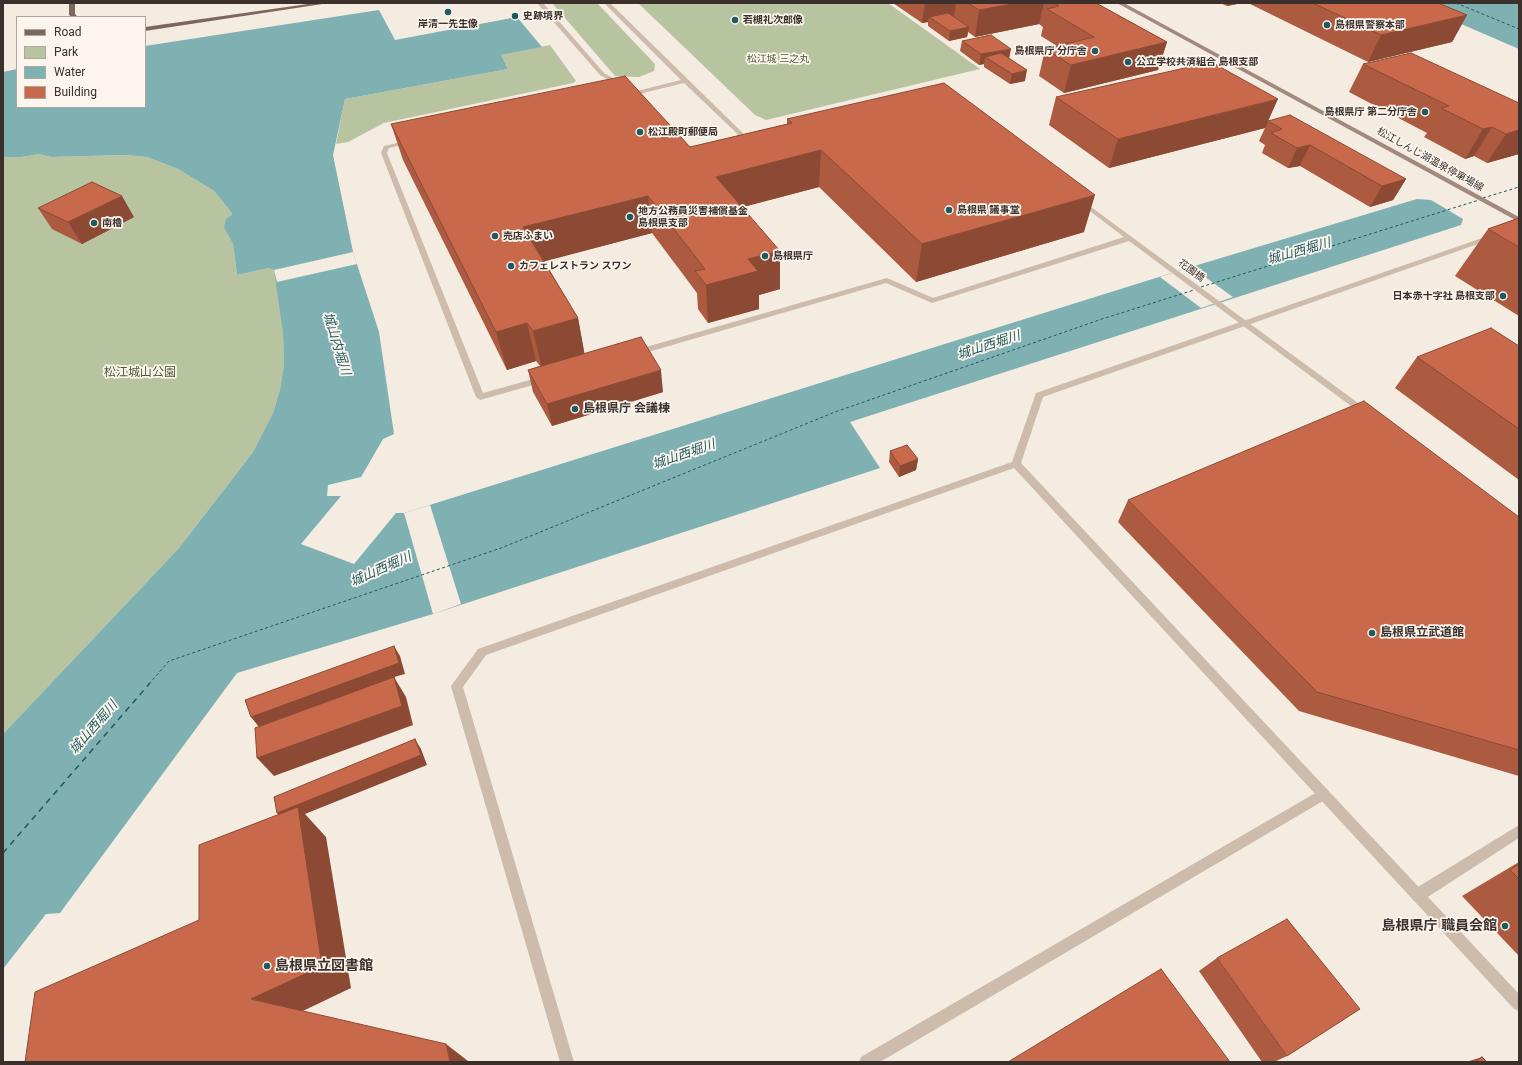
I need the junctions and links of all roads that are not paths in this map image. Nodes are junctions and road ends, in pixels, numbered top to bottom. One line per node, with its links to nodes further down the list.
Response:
1 (72, 3): 6 (main road)
2 (326, 3): 7 (main road)
3 (540, 3): 9 (street)
4 (607, 3): 8 (street)
5 (1120, 3): 14 (main road, 松江しんじ湖温泉停車場線)
6 (74, 16)
7 (146, 29)
8 (685, 81): 9 (street); 12 (street)
9 (631, 93): 10 (street)
10 (645, 104)
11 (417, 140): 19 (street)
12 (758, 150)
13 (1072, 194): 16 (street, 花園橋)
14 (1519, 220)
15 (1497, 236): 17 (street)
16 (1129, 238): 17 (street, 花園橋); 18 (street)
17 (1246, 323): 20 (street, 花園橋); 21 (street)
18 (626, 355)
19 (549, 377)
20 (1373, 418)
21 (1016, 464): 22 (street); 26 (street)
22 (1324, 794): 24 (street); 27 (street)
23 (1519, 830): 24 (street)
24 (1418, 895): 25 (street)
25 (1519, 1004)
26 (567, 1062)
27 (866, 1062)

